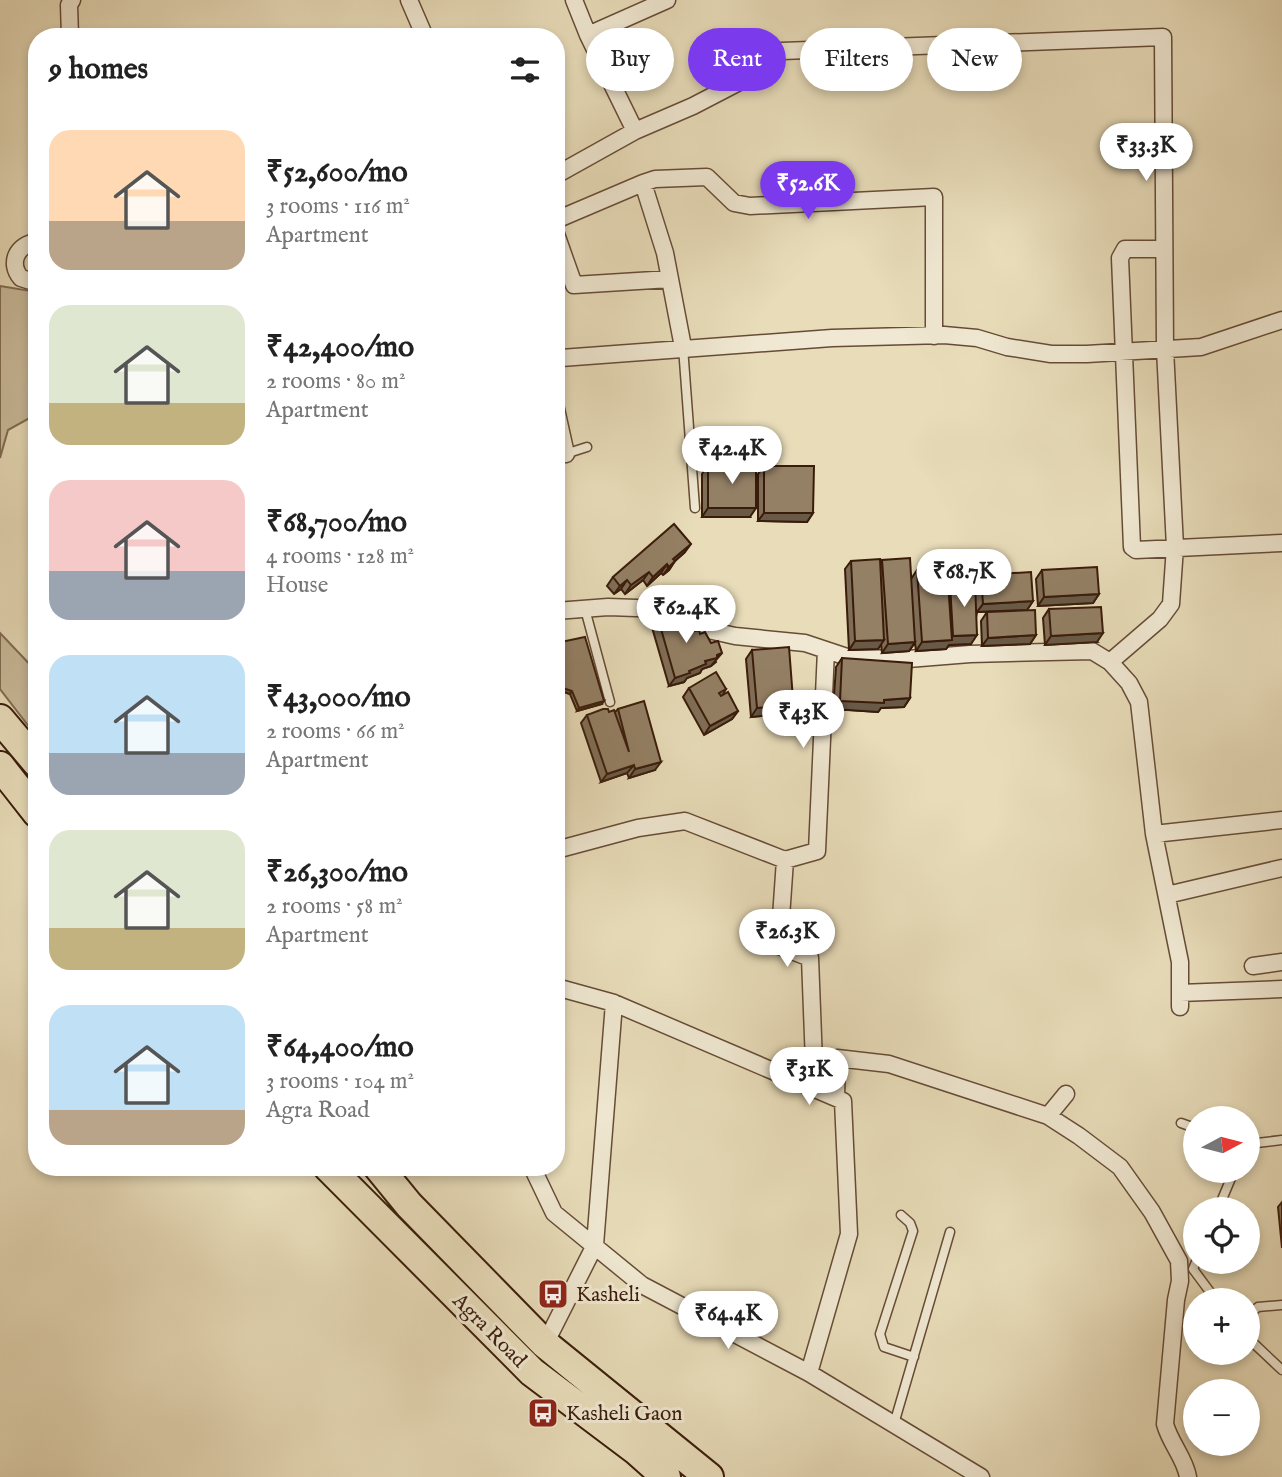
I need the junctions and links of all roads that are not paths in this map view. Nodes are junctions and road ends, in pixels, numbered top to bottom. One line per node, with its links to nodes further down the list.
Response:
1 (72, 0): 5 (street)
2 (409, 0): 6 (street)
3 (574, 0): 8 (street)
4 (667, 0): 7 (street)
5 (70, 28)
6 (421, 28)
7 (604, 28)
8 (586, 30)
9 (615, 91): 10 (street)
10 (635, 131): 11 (street); 15 (street)
11 (565, 169)
12 (643, 183): 13 (street); 18 (street); 23 (street)
13 (565, 216)
14 (28, 244): 16 (street)
15 (1164, 249): 25 (street); 26 (street)
16 (7, 258): 19 (street)
17 (565, 260): 21 (street)
18 (670, 279): 21 (street); 24 (street)
19 (28, 280)
20 (565, 285): 21 (street)
21 (574, 285)
22 (1282, 320): 25 (street)
23 (934, 336): 24 (street); 26 (street)
24 (683, 347): 27 (street); 30 (lane)
25 (1165, 349): 26 (street); 32 (street)
26 (1124, 352): 32 (street)
27 (565, 358)
28 (587, 447): 29 (lane)
29 (565, 455)
30 (695, 509)
31 (1282, 543): 32 (street)
32 (1174, 547): 36 (street)
33 (585, 609): 34 (street); 35 (street); 37 (lane)
34 (565, 610)
35 (826, 650): 36 (street); 45 (street)
36 (1110, 662): 43 (street)
37 (610, 702)
38 (0, 719): 39 (highway)
39 (28, 753)
40 (0, 766): 41 (highway)
41 (28, 796)
42 (1282, 820): 43 (street)
43 (1154, 834): 47 (street)
44 (565, 847): 45 (street)
45 (785, 860): 53 (street)
46 (1282, 868): 47 (street)
47 (1167, 895): 51 (street)
48 (1282, 962): 49 (street)
49 (1253, 966)
50 (565, 989): 52 (street)
51 (1282, 989)
52 (614, 1003): 53 (street); 64 (street)
53 (815, 1089): 55 (street)
54 (1066, 1094): 56 (street)
55 (836, 1098): 56 (street); 72 (street)
56 (1048, 1116): 77 (street)
57 (1282, 1140): 58 (lane)
58 (1260, 1143)
59 (337, 1176): 71 (highway, Agra Road)
60 (385, 1176): 67 (highway)
61 (536, 1176): 64 (street)
62 (901, 1215): 69 (lane)
63 (950, 1231): 69 (lane)
64 (594, 1245): 67 (street); 72 (street)
65 (1282, 1305): 66 (lane)
66 (1260, 1307)
67 (545, 1343): 71 (street); 75 (highway)
68 (1260, 1349): 70 (lane)
69 (914, 1357): 73 (lane)
70 (1282, 1370)
71 (532, 1372): 74 (highway, Agra Road)
72 (809, 1373): 73 (street)
73 (894, 1424): 76 (street)
74 (666, 1477)
75 (709, 1477)
76 (982, 1477)
77 (1188, 1477)

